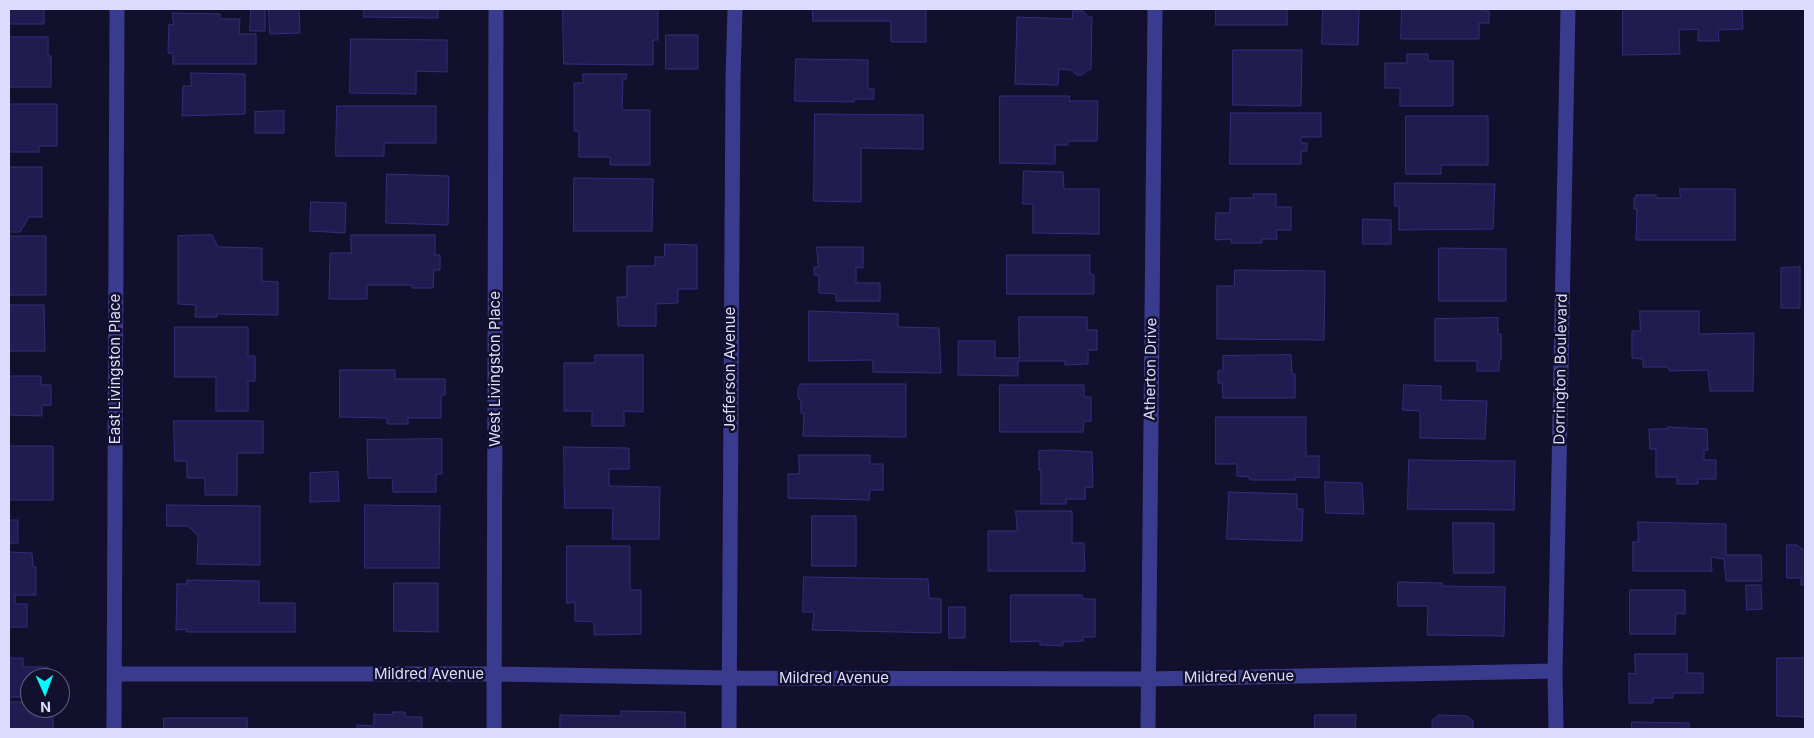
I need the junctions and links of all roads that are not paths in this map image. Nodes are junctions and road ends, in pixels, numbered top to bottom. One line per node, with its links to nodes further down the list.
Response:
1 (117, 9): 7 (street, East Livingston Place)
2 (496, 9): 8 (street, West Livingston Place)
3 (734, 9): 9 (street, Jefferson Avenue)
4 (1155, 9): 10 (street, Atherton Drive)
5 (1568, 9): 6 (street, Dorrington Boulevard)
6 (1555, 671): 10 (street, Mildred Avenue); 15 (street, Dorrington Boulevard)
7 (114, 674): 8 (street, Mildred Avenue); 11 (street, East Livingston Place)
8 (495, 674): 9 (street, Mildred Avenue); 12 (street, West Livingston Place)
9 (728, 678): 10 (street, Mildred Avenue); 13 (street, Jefferson Avenue)
10 (1148, 679): 14 (street, Atherton Drive)
11 (114, 729)
12 (494, 729)
13 (729, 729)
14 (1148, 729)
15 (1556, 729)

